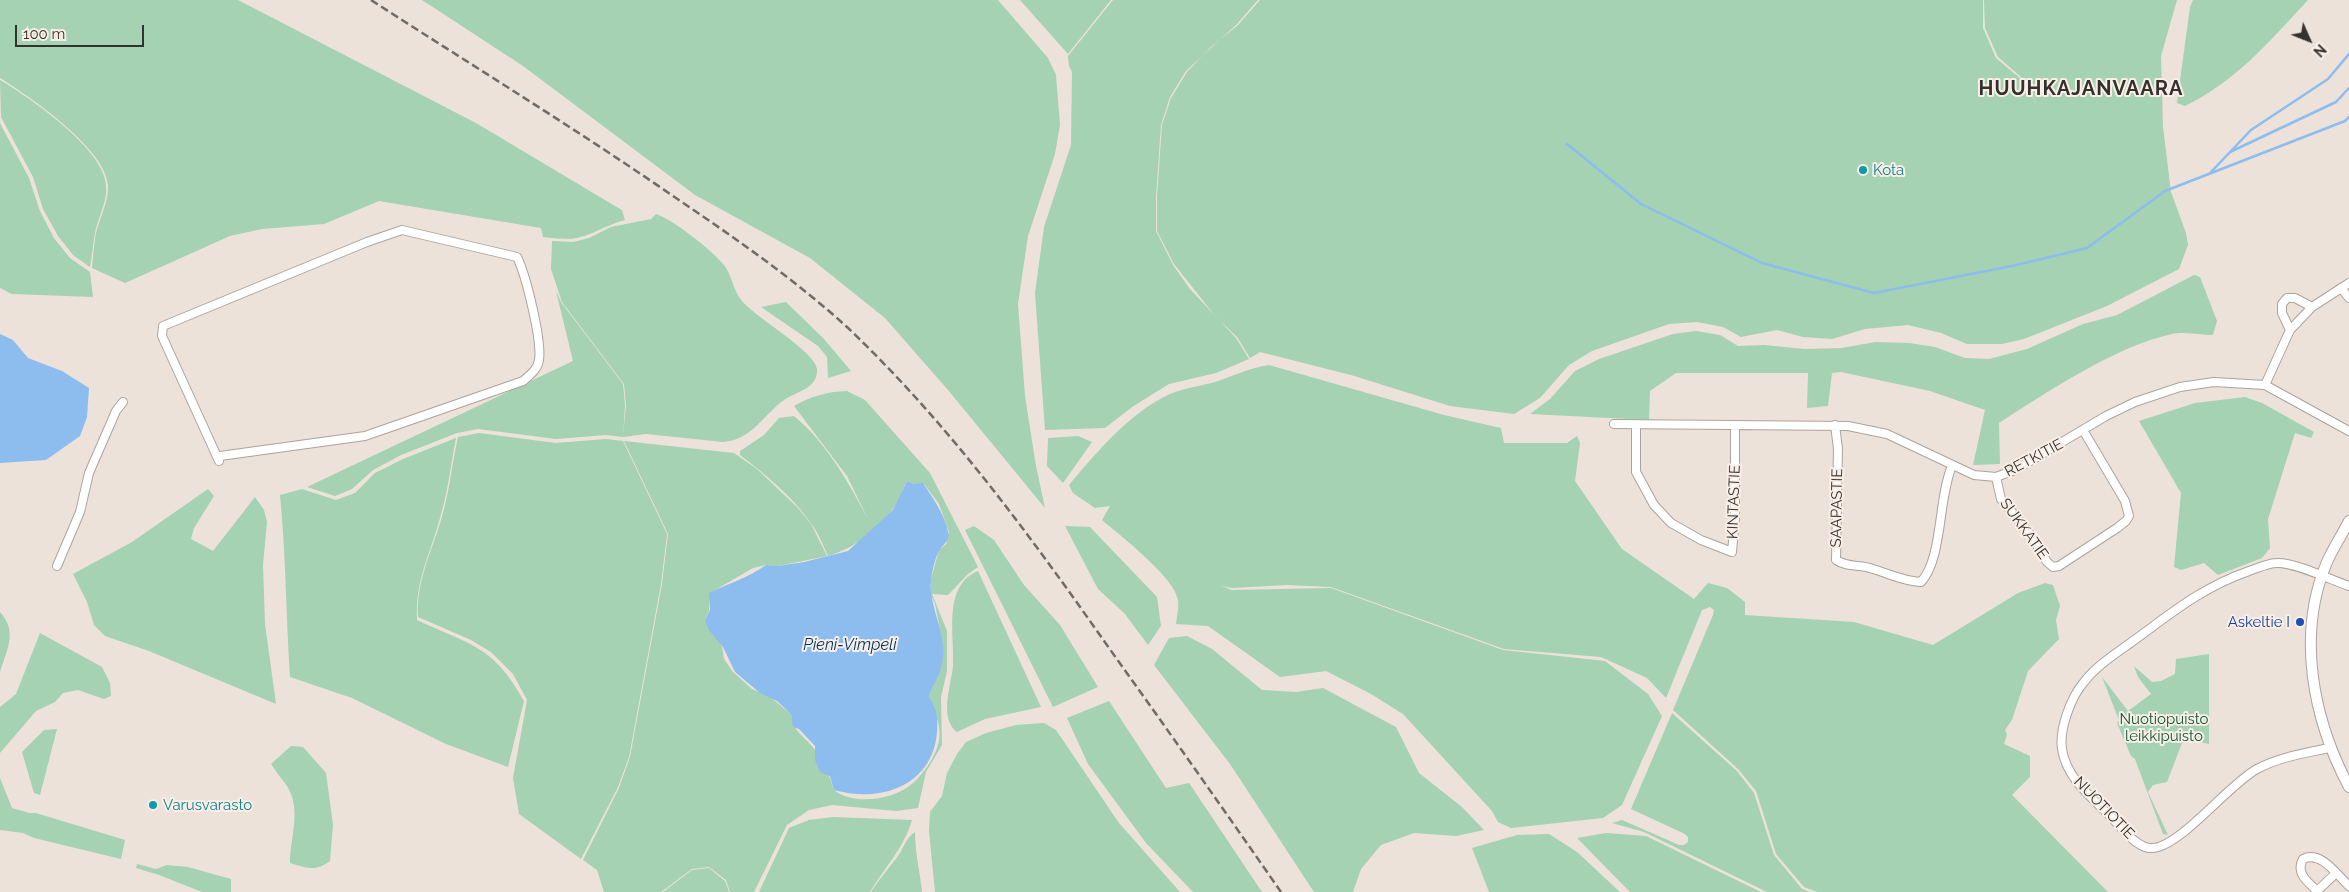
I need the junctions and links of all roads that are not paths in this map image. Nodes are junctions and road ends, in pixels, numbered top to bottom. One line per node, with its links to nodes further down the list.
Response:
1 (2349, 283): 2 (street)
2 (2341, 288): 3 (street); 4 (street)
3 (2349, 298)
4 (2312, 307): 5 (street); 5 (street)
5 (2290, 330): 6 (street)
6 (2265, 385): 12 (street, RETKITIE); 13 (street, RETKITIE)
7 (123, 402): 18 (street)
8 (1614, 424): 9 (street, RETKITIE)
9 (1636, 425): 10 (street, RETKITIE); 10 (street, KINTASTIE)
10 (1735, 425): 11 (street, RETKITIE)
11 (1835, 426): 15 (street, RETKITIE); 15 (street, SAAPASTIE)
12 (2083, 430): 16 (street, RETKITIE); 16 (street, SUKKATIE)
13 (2349, 431)
14 (220, 458): 14 (street)
15 (1952, 466): 16 (street, RETKITIE)
16 (1996, 477)
17 (2349, 521): 19 (street)
18 (57, 566)
19 (2322, 576): 20 (street, NUOTIOTIE); 21 (street); 21 (street, NUOTIOTIE)
20 (2349, 586)
21 (2329, 748): 22 (street)
22 (2349, 787)
23 (2336, 873): 24 (street); 25 (street); 25 (street)
24 (2349, 886)
25 (2316, 891)

